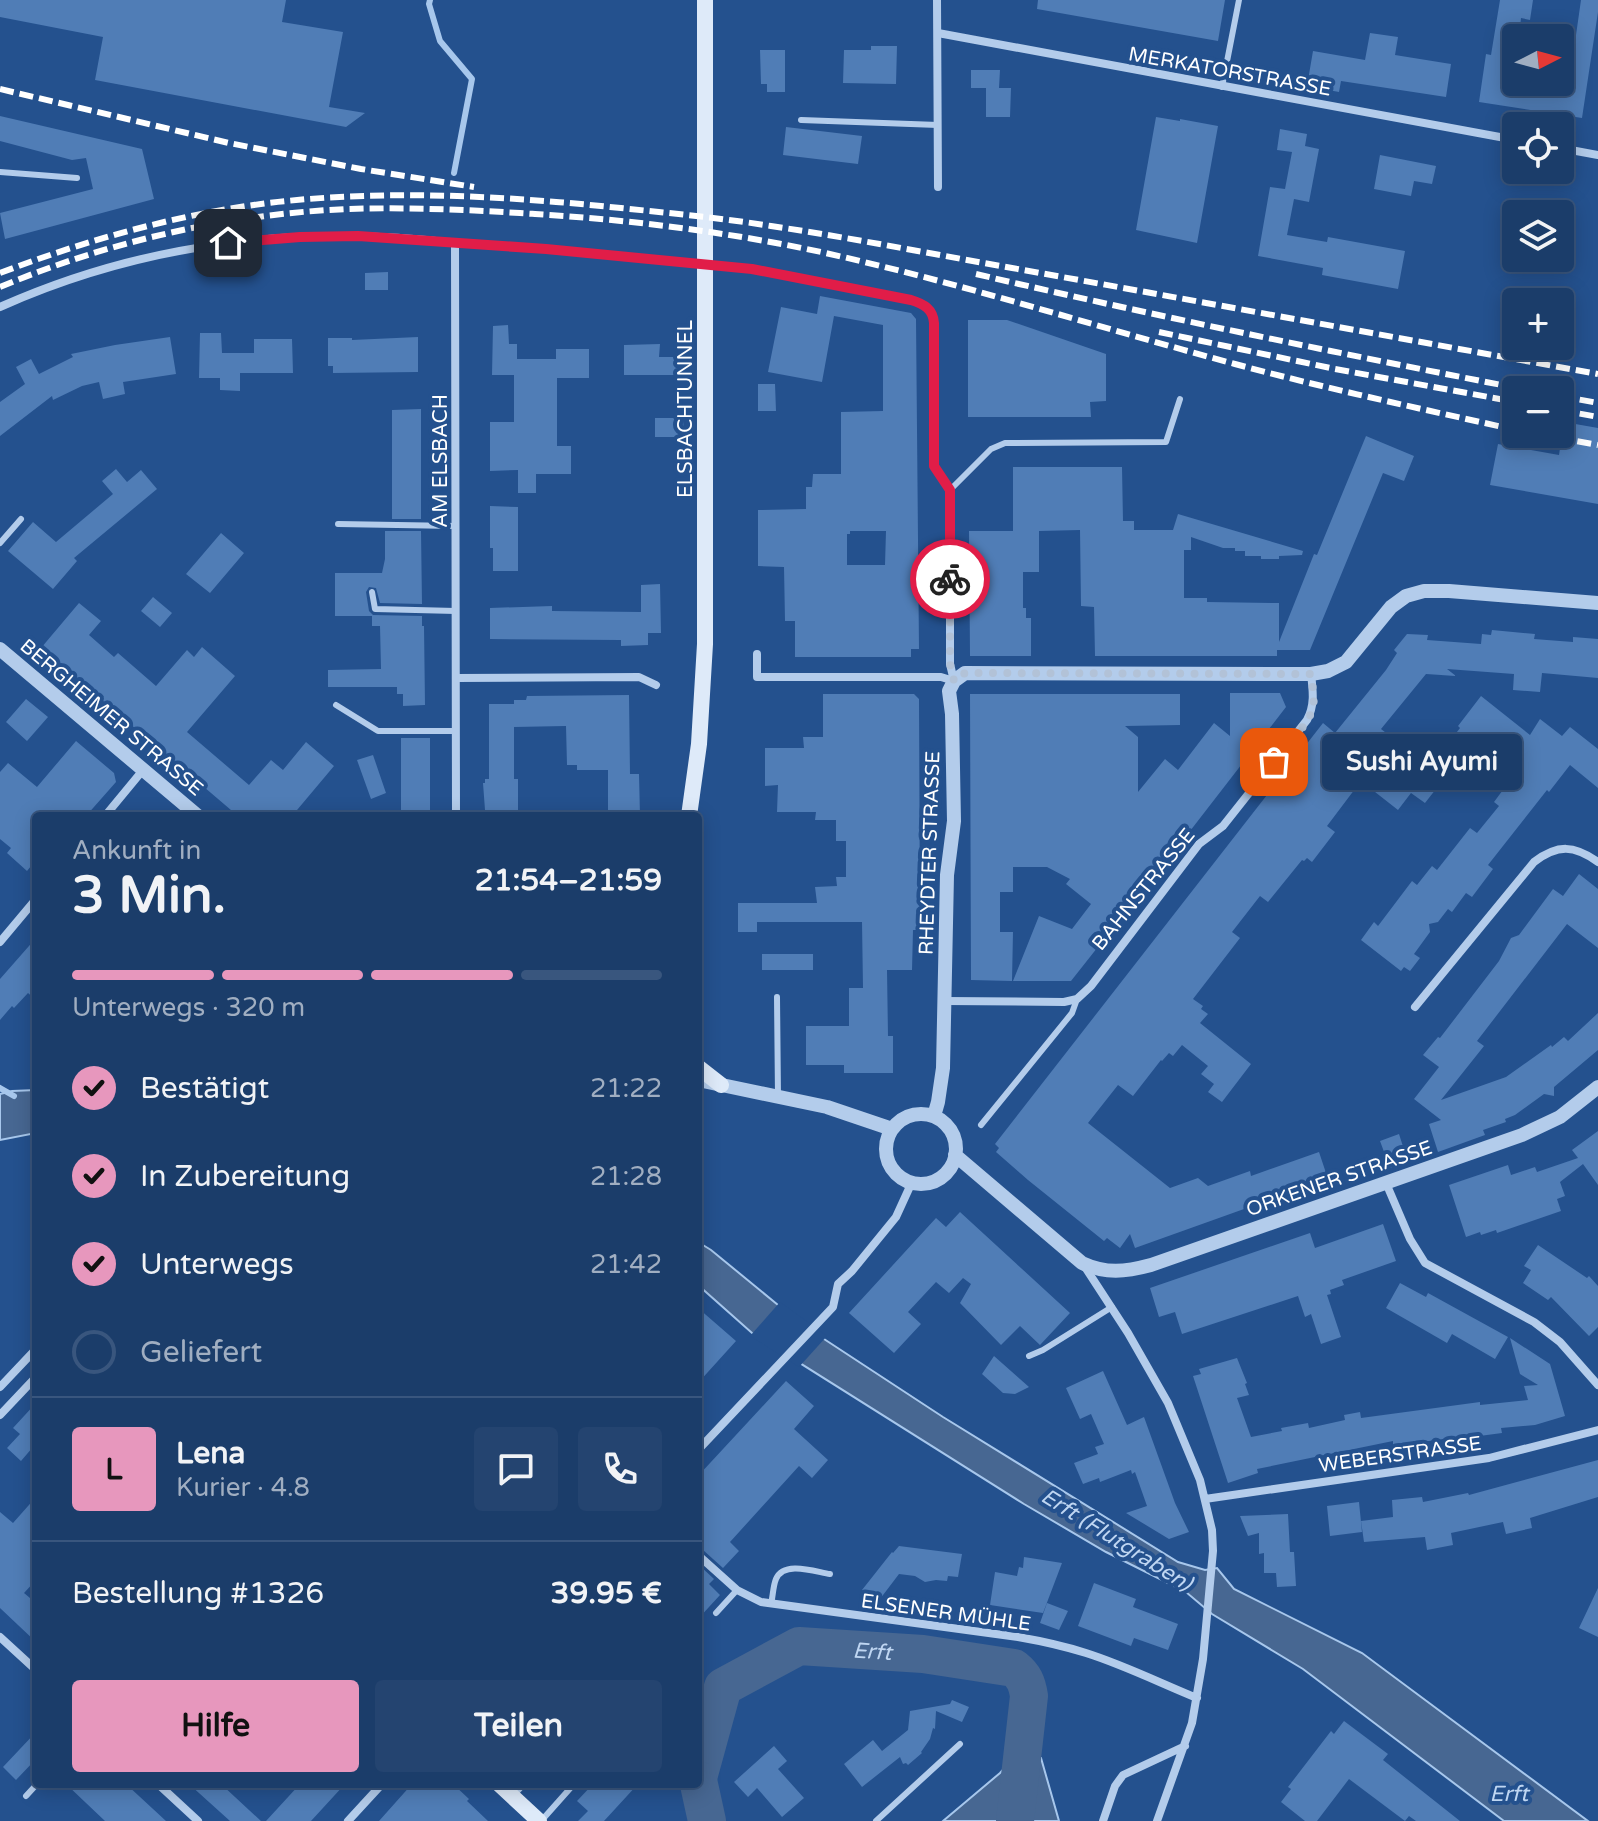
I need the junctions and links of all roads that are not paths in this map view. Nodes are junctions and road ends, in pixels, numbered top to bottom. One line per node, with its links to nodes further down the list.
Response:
1 (705, 0): 37 (main road, ELSBACHTUNNEL)
2 (937, 0): 4 (street)
3 (1239, 0): 5 (lane)
4 (938, 33): 5 (street, MERKATORSTRASSE); 7 (street)
5 (1222, 87): 8 (street, MERKATORSTRASSE)
6 (801, 120): 7 (lane)
7 (938, 125): 13 (street)
8 (1502, 137)
9 (1574, 151): 10 (street)
10 (1598, 155)
11 (0, 172): 12 (lane)
12 (77, 178)
13 (938, 187)
14 (455, 243): 15 (street); 17 (lane, RHEYDTER STRASSE, bridge); 20 (street, AM ELSBACH)
15 (0, 307)
16 (1180, 399): 17 (lane)
17 (950, 490): 29 (street, RHEYDTER STRASSE)
18 (21, 519): 21 (lane)
19 (338, 524): 20 (lane)
20 (456, 526): 24 (street, AM ELSBACH)
21 (0, 543)
22 (372, 592): 24 (lane)
23 (1598, 603): 27 (street)
24 (456, 611): 28 (street, AM ELSBACH)
25 (0, 649): 33 (street, BERGHEIMER STRASSE)
26 (757, 654): 29 (street)
27 (1311, 674): 29 (street); 42 (street, BAHNSTRASSE)
28 (456, 678): 30 (street); 32 (street, AM ELSBACH)
29 (954, 681): 43 (street, RHEYDTER STRASSE)
30 (656, 685)
31 (336, 705): 32 (lane)
32 (456, 731): 36 (street, AM ELSBACH)
33 (143, 770): 34 (street); 35 (street, BERGHEIMER STRASSE)
34 (108, 812)
35 (193, 812)
36 (456, 812)
37 (690, 812)
38 (1598, 862): 44 (street)
39 (32, 904): 40 (street)
40 (0, 942)
41 (777, 997): 49 (lane)
42 (1077, 999): 43 (street); 51 (lane)
43 (945, 1001): 50 (street, RHEYDTER STRASSE)
44 (1415, 1007)
45 (702, 1070): 47 (main road)
46 (702, 1081): 47 (street)
47 (721, 1085): 49 (street)
48 (1598, 1087): 55 (street, ORKENER STRASSE)
49 (778, 1096): 52 (street)
50 (934, 1116): 52 (street); 53 (street)
51 (981, 1125)
52 (892, 1129): 54 (street)
53 (955, 1155): 54 (street); 56 (street)
54 (912, 1182): 65 (street)
55 (1386, 1183): 56 (street, ORKENER STRASSE); 61 (street)
56 (1082, 1263): 57 (street)
57 (1112, 1307): 59 (lane); 66 (street)
58 (32, 1353): 62 (street)
59 (1029, 1356)
60 (32, 1381): 63 (street)
61 (1598, 1385)
62 (0, 1387)
63 (0, 1415)
64 (1598, 1430): 66 (street, WEBERSTRASSE)
65 (702, 1446)
66 (1205, 1499): 74 (street)
67 (702, 1559): 69 (street, ELSENER MÜHLE)
68 (830, 1574): 70 (lane)
69 (737, 1590): 70 (street, ELSENER MÜHLE); 71 (lane)
70 (771, 1604): 74 (street, ELSENER MÜHLE)
71 (716, 1613)
72 (0, 1637): 73 (street)
73 (32, 1666)
74 (1197, 1698): 76 (street)
75 (960, 1744): 86 (lane)
76 (1185, 1746): 87 (street); 88 (street)
77 (33, 1788): 82 (lane)
78 (162, 1788): 83 (street)
79 (378, 1788): 84 (street)
80 (570, 1788): 85 (lane)
81 (518, 1790): 85 (main road)
82 (26, 1796)
83 (198, 1821)
84 (348, 1821)
85 (540, 1821)
86 (876, 1821)
87 (1103, 1821)
88 (1157, 1821)

